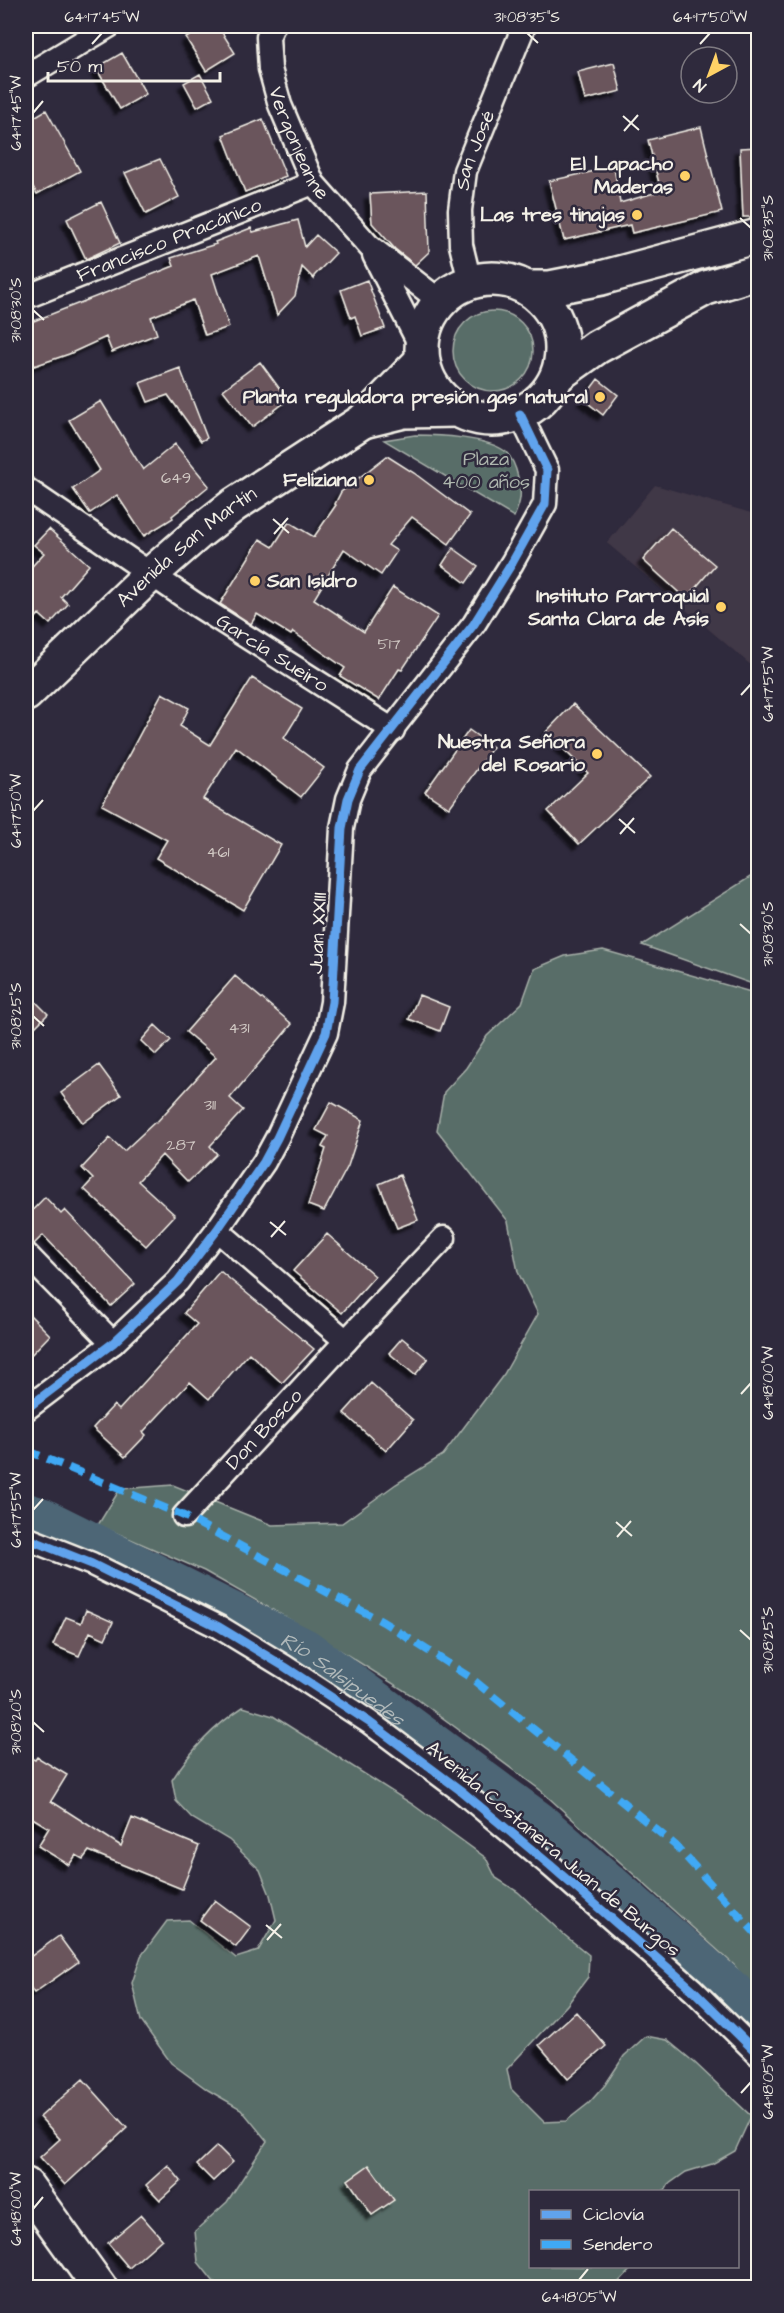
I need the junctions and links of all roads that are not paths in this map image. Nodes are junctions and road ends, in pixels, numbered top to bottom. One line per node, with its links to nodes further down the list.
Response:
1 (109, 26): 4 (street)
2 (273, 26): 5 (street, Vergonjeanne)
3 (525, 26): 9 (street, San José)
4 (26, 76)
5 (313, 183): 7 (street, Vergonjeanne); 11 (street, Francisco Pracánico)
6 (759, 236): 10 (main road)
7 (369, 246): 12 (street, Vergonjeanne); 13 (street, Vergonjeanne)
8 (759, 272): 14 (main road)
9 (470, 282): 10 (main road); 12 (main road)
10 (528, 288): 14 (main road)
11 (26, 297)
12 (440, 301): 13 (main road)
13 (422, 353): 15 (main road); 17 (main road, Avenida San Martín)
14 (559, 374): 16 (main road)
15 (457, 410): 16 (main road); 17 (main road, Avenida San Martín)
16 (520, 414): 21 (street, Juan XXIII)
17 (363, 421): 19 (main road, Avenida San Martín)
18 (26, 489): 19 (street, García Sueiro)
19 (151, 574): 20 (main road, Avenida San Martín); 21 (street, García Sueiro)
20 (26, 694)
21 (393, 729): 22 (street, Juan XXIII)
22 (217, 1230): 25 (street); 26 (street, Juan XXIII)
23 (444, 1238): 25 (street, Don Bosco)
24 (26, 1254): 26 (street)
25 (346, 1341): 28 (street, Don Bosco)
26 (113, 1343): 27 (street, Juan XXIII)
27 (26, 1408)
28 (184, 1516)
29 (26, 1538): 30 (street, Avenida Costanera Juan de Burgos)
30 (759, 2054)
31 (26, 2185): 32 (main road)
32 (100, 2288)

